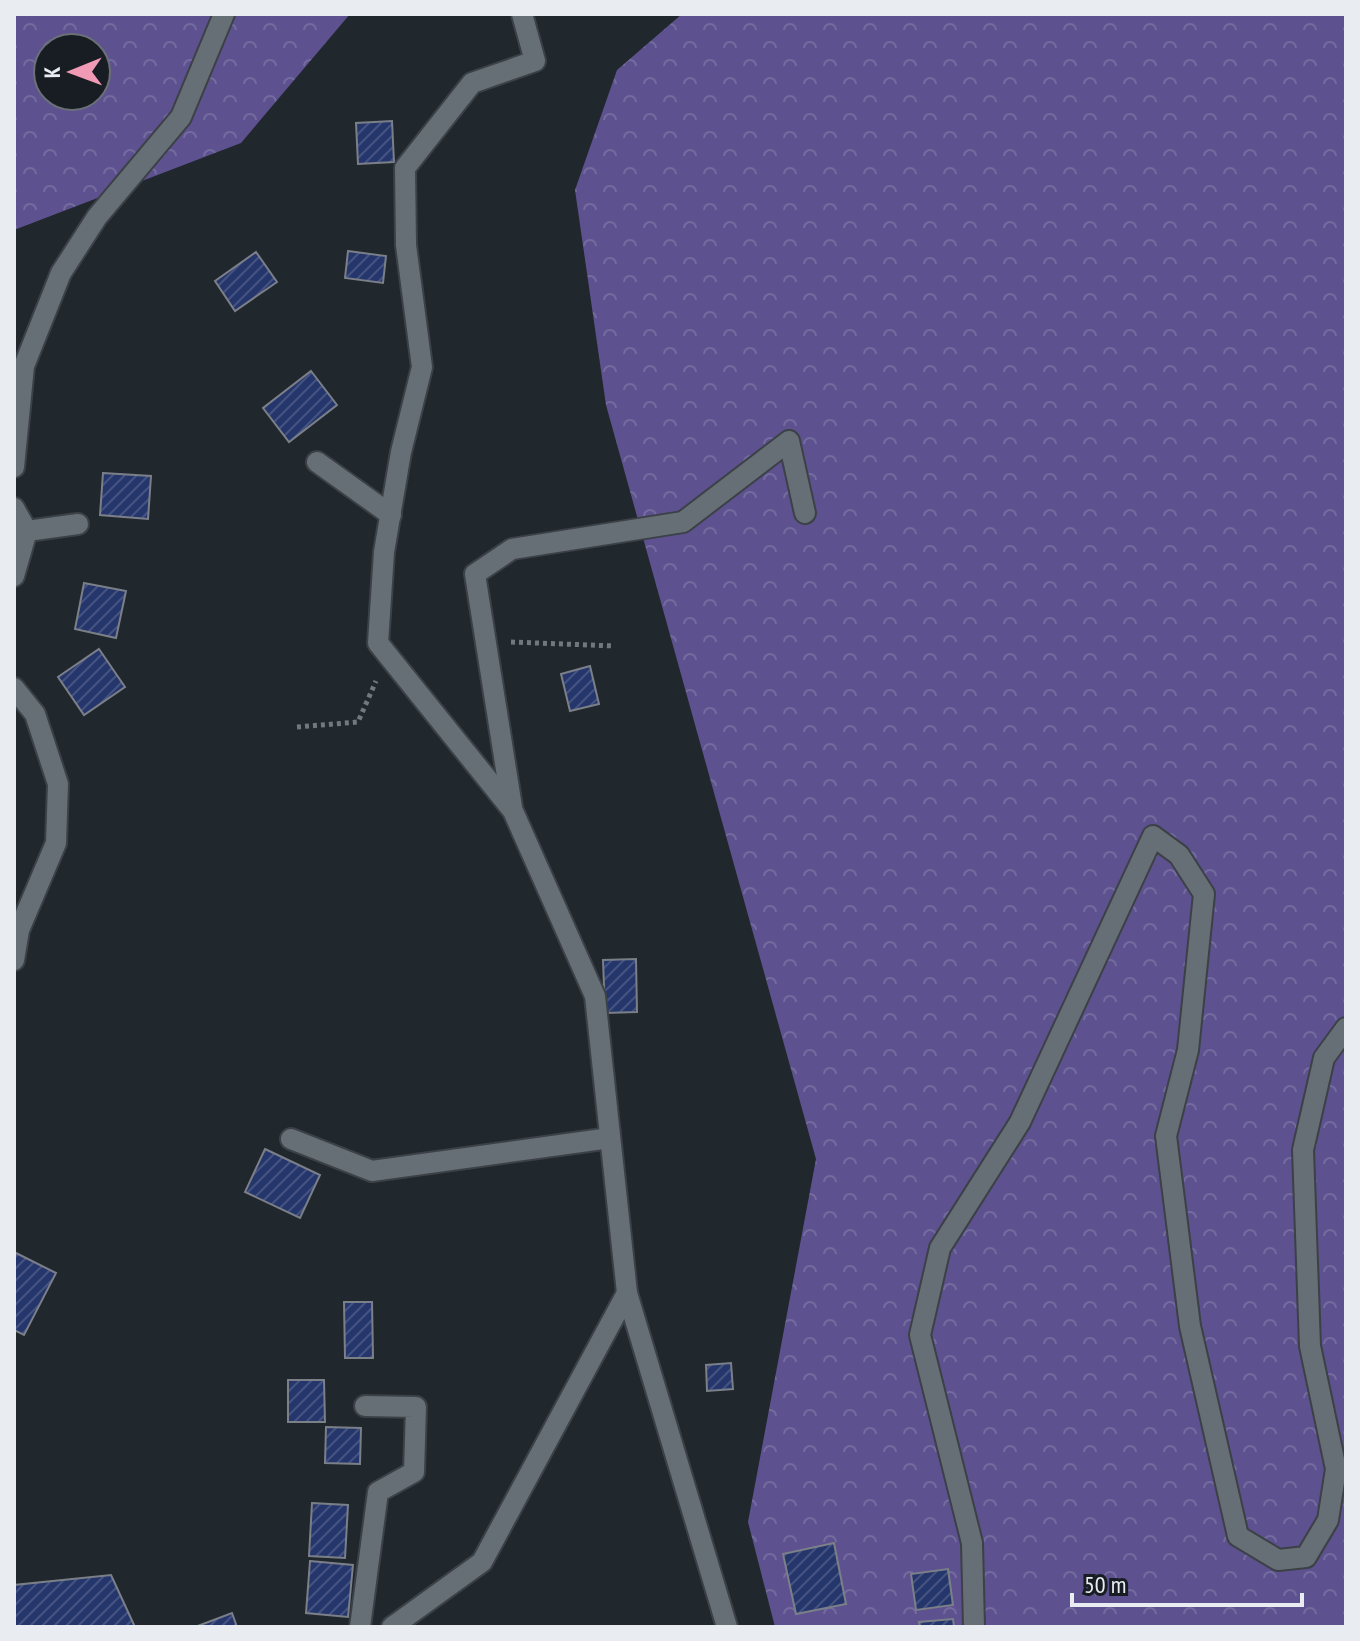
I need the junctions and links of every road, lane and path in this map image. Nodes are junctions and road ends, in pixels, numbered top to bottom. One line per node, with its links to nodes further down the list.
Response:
1 (224, 14): 4 (street)
2 (522, 14): 7 (street)
3 (317, 462): 7 (street)
4 (14, 467)
5 (14, 508): 9 (street)
6 (805, 513): 11 (street)
7 (391, 515): 13 (street)
8 (78, 524): 9 (street)
9 (27, 531): 10 (street)
10 (14, 576)
11 (486, 641): 12 (path); 16 (street)
12 (615, 646)
13 (387, 654): 15 (path); 16 (street)
14 (14, 688): 17 (street)
15 (297, 727)
16 (513, 811): 19 (street)
17 (14, 960)
18 (1346, 1028): 26 (street)
19 (610, 1138): 20 (street); 21 (street)
20 (291, 1139)
21 (627, 1293): 24 (street); 25 (street)
22 (365, 1406): 23 (street)
23 (360, 1627)
24 (392, 1627)
25 (727, 1627)
26 (974, 1627)

